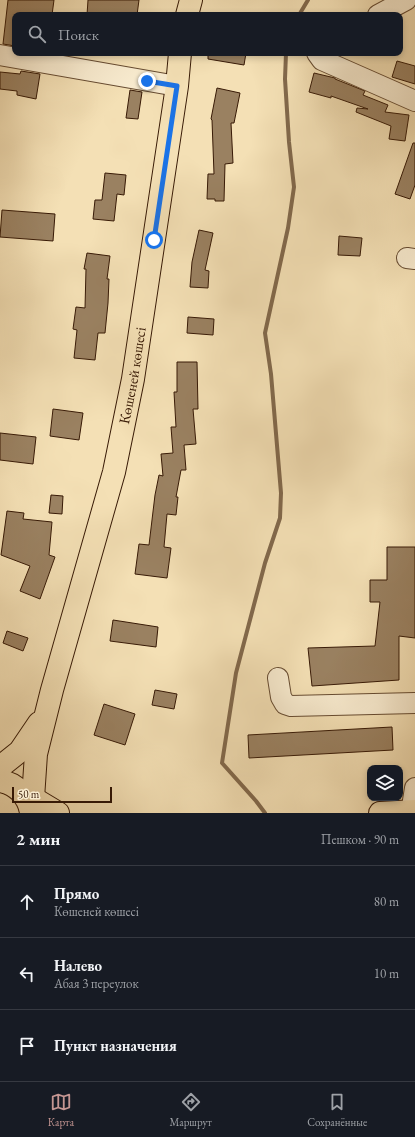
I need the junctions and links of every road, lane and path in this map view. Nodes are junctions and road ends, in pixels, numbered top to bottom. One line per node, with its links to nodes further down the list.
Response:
1 (191, 0): 3 (main road)
2 (406, 0): 4 (street)
3 (188, 12)
4 (384, 12)
5 (0, 54): 8 (street)
6 (180, 56): 8 (main road, Көшеней көшесі)
7 (319, 56): 9 (street)
8 (177, 86): 11 (main road, Көшеней көшесі)
9 (415, 101)
10 (278, 678): 12 (street)
11 (52, 690): 13 (main road); 15 (main road)
12 (415, 703)
13 (0, 767)
14 (415, 788): 16 (street)
15 (23, 799): 17 (main road)
16 (412, 811): 18 (main road)
17 (58, 813)
18 (380, 813)

